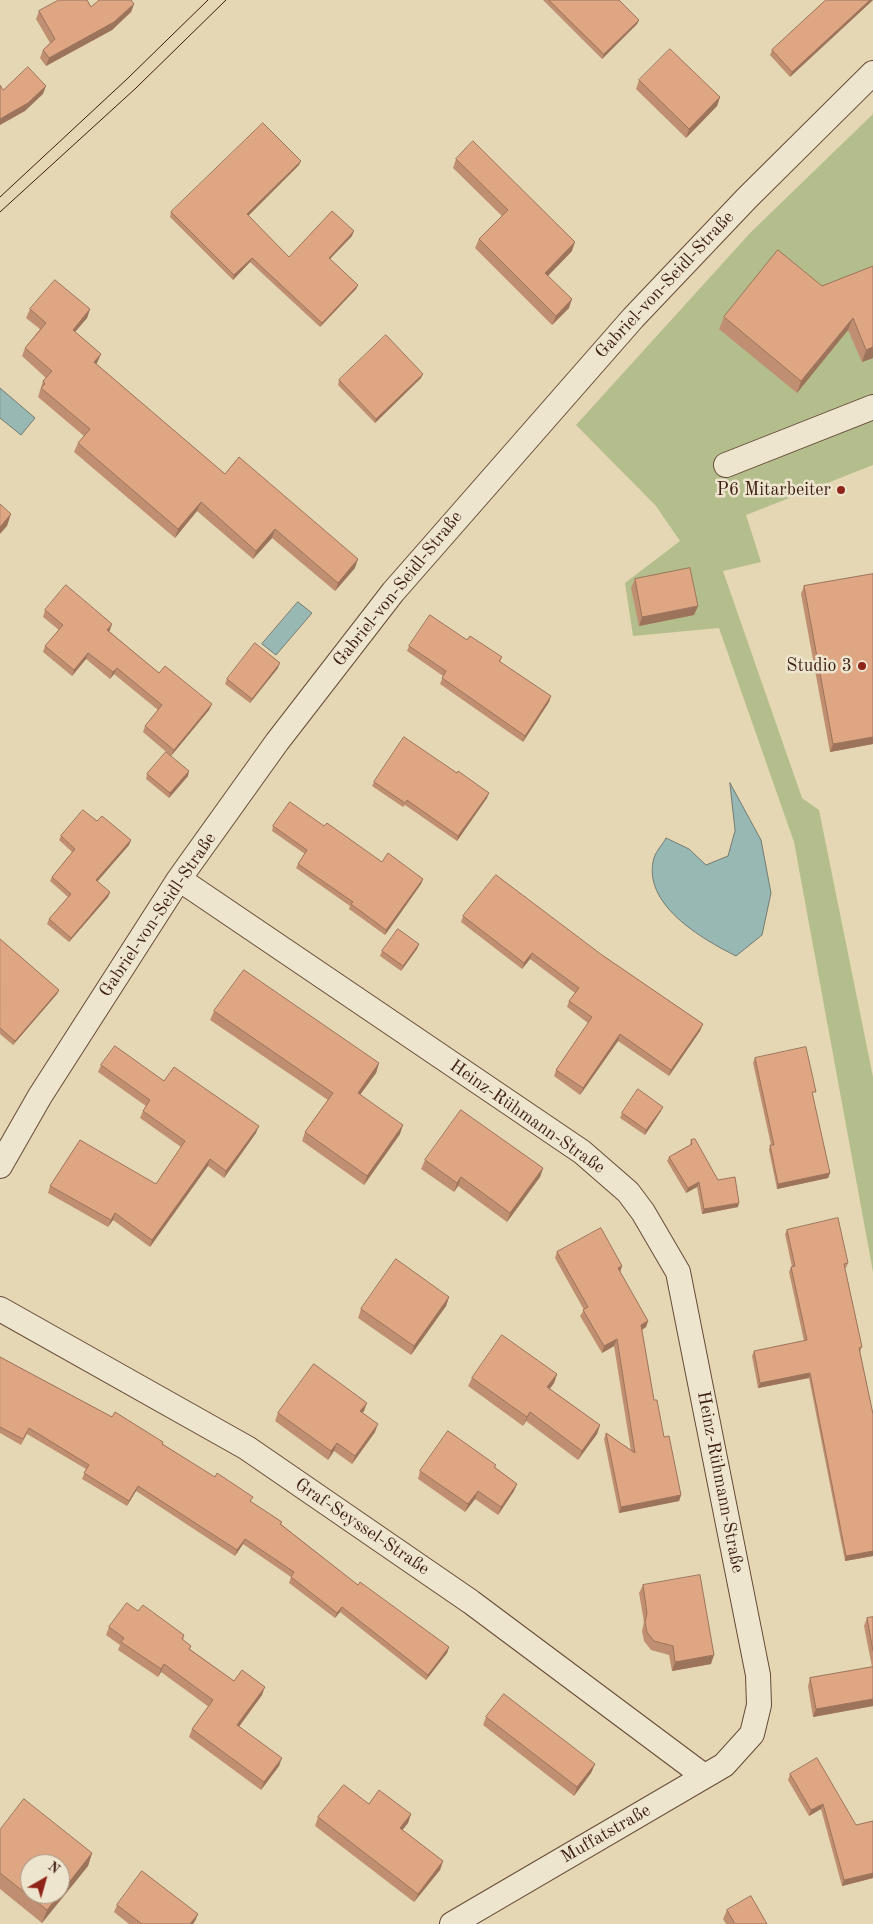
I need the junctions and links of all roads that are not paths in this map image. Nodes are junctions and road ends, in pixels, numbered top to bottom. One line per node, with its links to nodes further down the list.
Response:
1 (873, 72): 4 (street, Gabriel-von-Seidl-Straße)
2 (873, 406): 3 (street)
3 (726, 465)
4 (179, 879): 5 (street, Gabriel-von-Seidl-Straße); 7 (street, Heinz-Rühmann-Straße)
5 (0, 1166)
6 (0, 1309): 8 (street, Graf-Seyssel-Straße)
7 (752, 1734): 8 (street, Muffatstraße)
8 (704, 1776): 9 (street, Muffatstraße)
9 (452, 1924)

